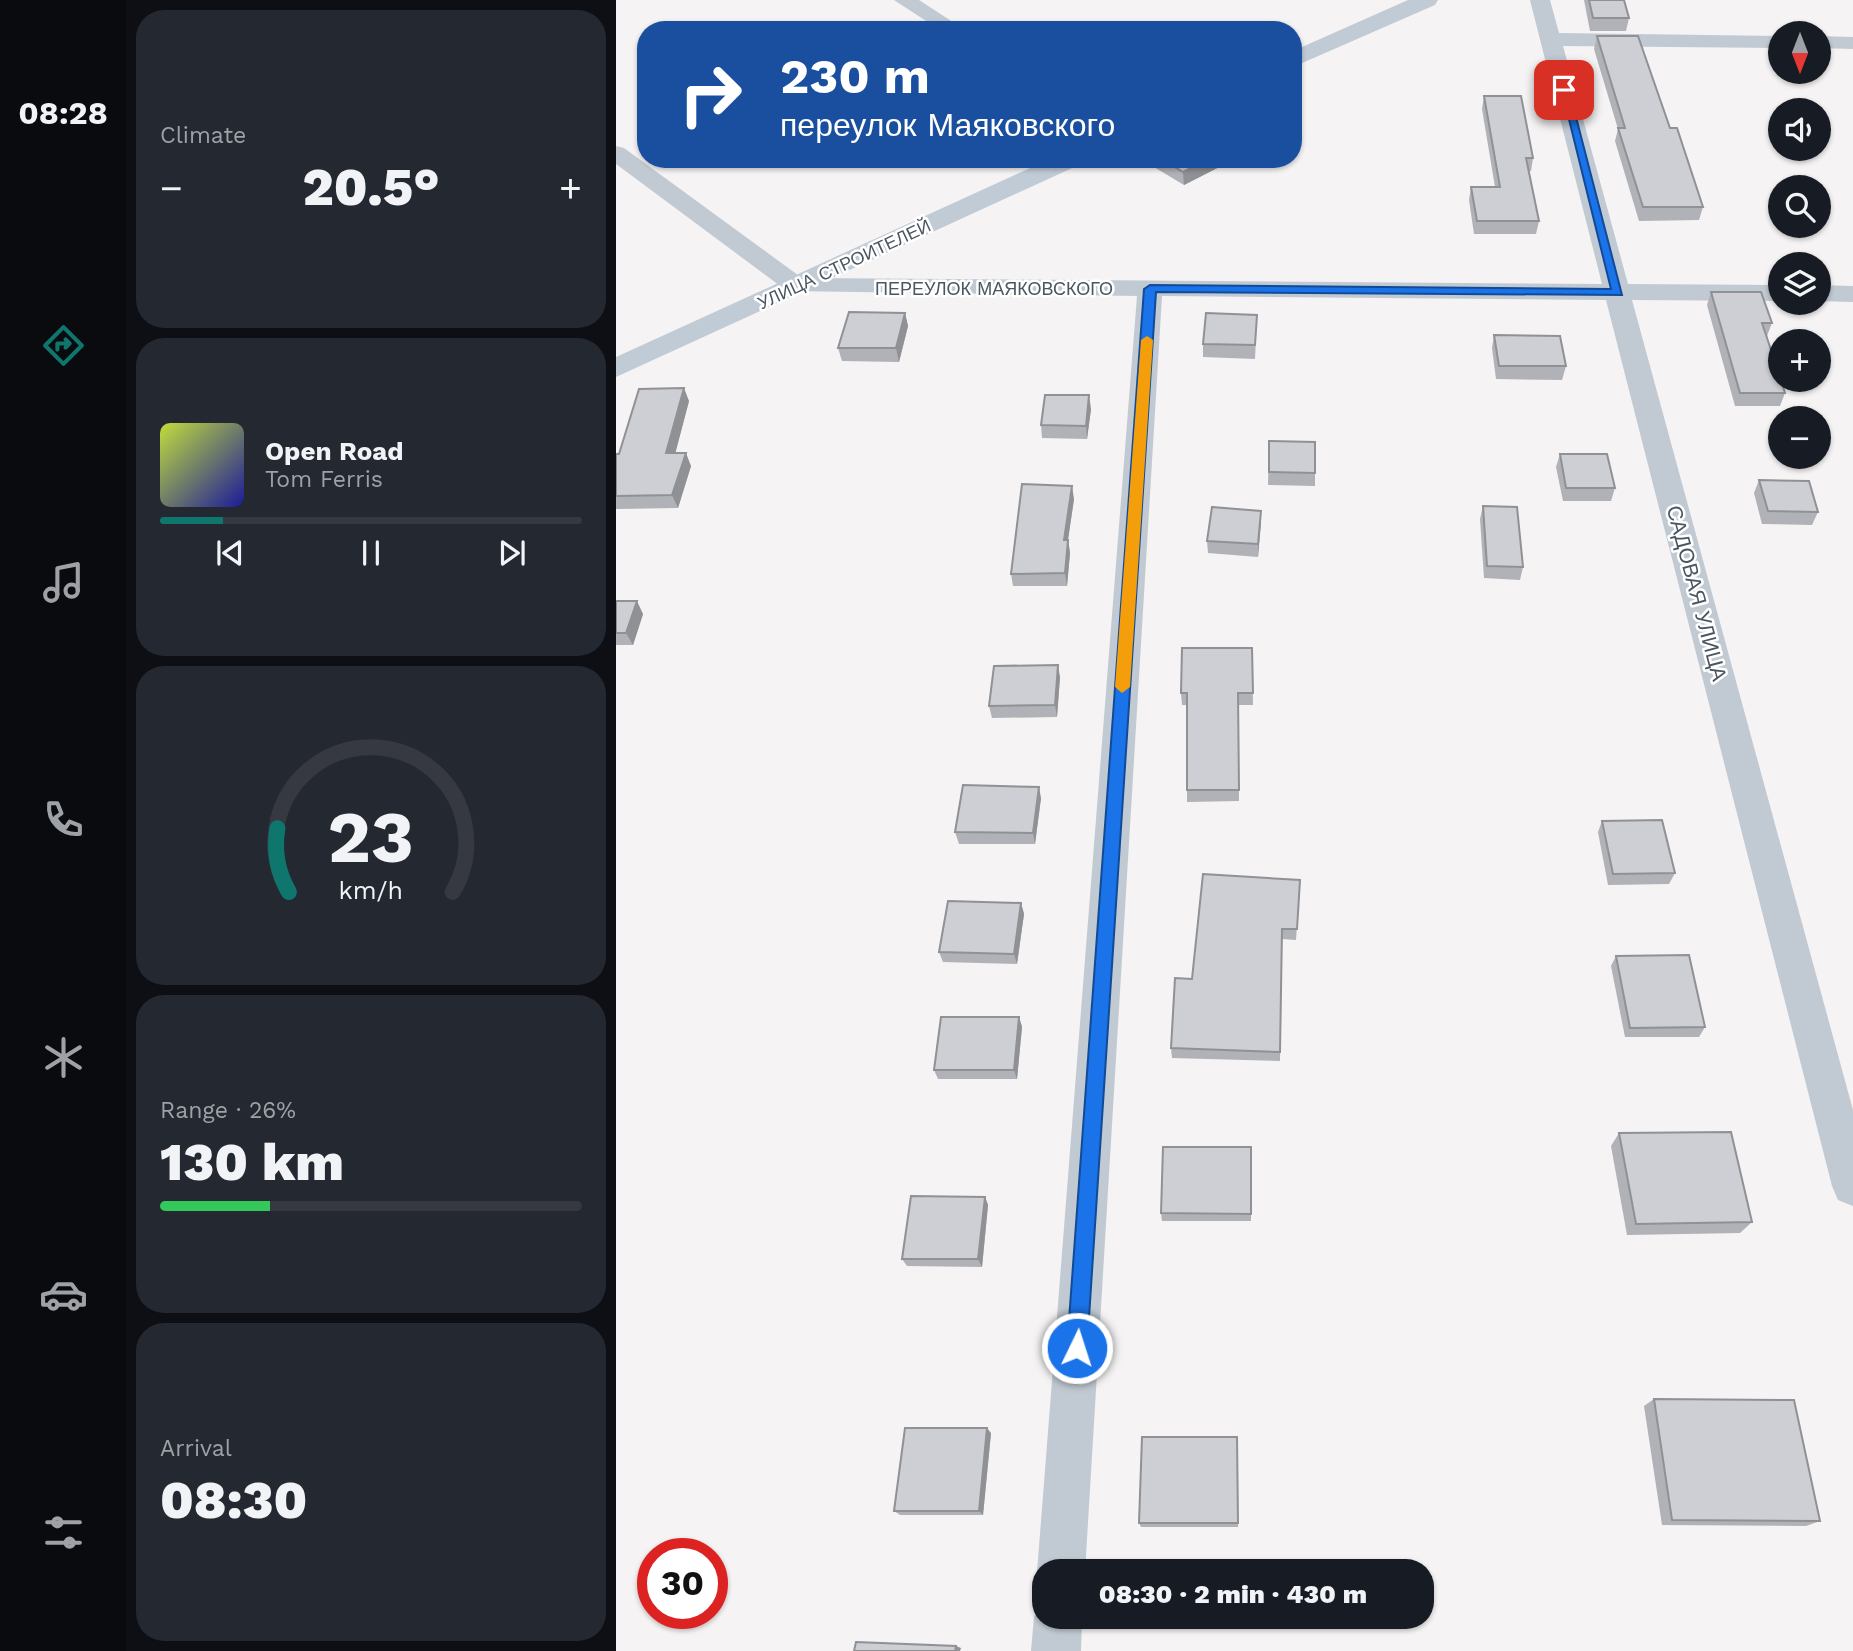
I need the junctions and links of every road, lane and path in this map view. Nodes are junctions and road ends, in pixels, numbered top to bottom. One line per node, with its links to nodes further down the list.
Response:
1 (904, 0): 4 (street)
2 (1541, 0): 5 (street, САДОВАЯ УЛИЦА)
3 (1424, 1): 9 (street)
4 (940, 21)
5 (1551, 39): 6 (street); 14 (street, САДОВАЯ УЛИЦА)
6 (1768, 42)
7 (1831, 42): 8 (street)
8 (1853, 43)
9 (1302, 56)
10 (616, 153): 12 (street)
11 (1052, 168): 12 (street, УЛИЦА СТРОИТЕЛЕЙ)
12 (796, 286): 13 (street, ПЕРЕУЛОК МАЯКОВСКОГО); 18 (street, УЛИЦА СТРОИТЕЛЕЙ)
13 (1150, 289): 14 (street, ПЕРЕУЛОК МАЯКОВСКОГО); 20 (street)
14 (1618, 293): 15 (street, ПЕРЕУЛОК МАЯКОВСКОГО); 19 (street, САДОВАЯ УЛИЦА)
15 (1768, 293)
16 (1831, 293): 17 (street)
17 (1853, 294)
18 (616, 368)
19 (1853, 1186)
20 (1062, 1559)
21 (1057, 1629): 22 (street)
22 (1056, 1651)

